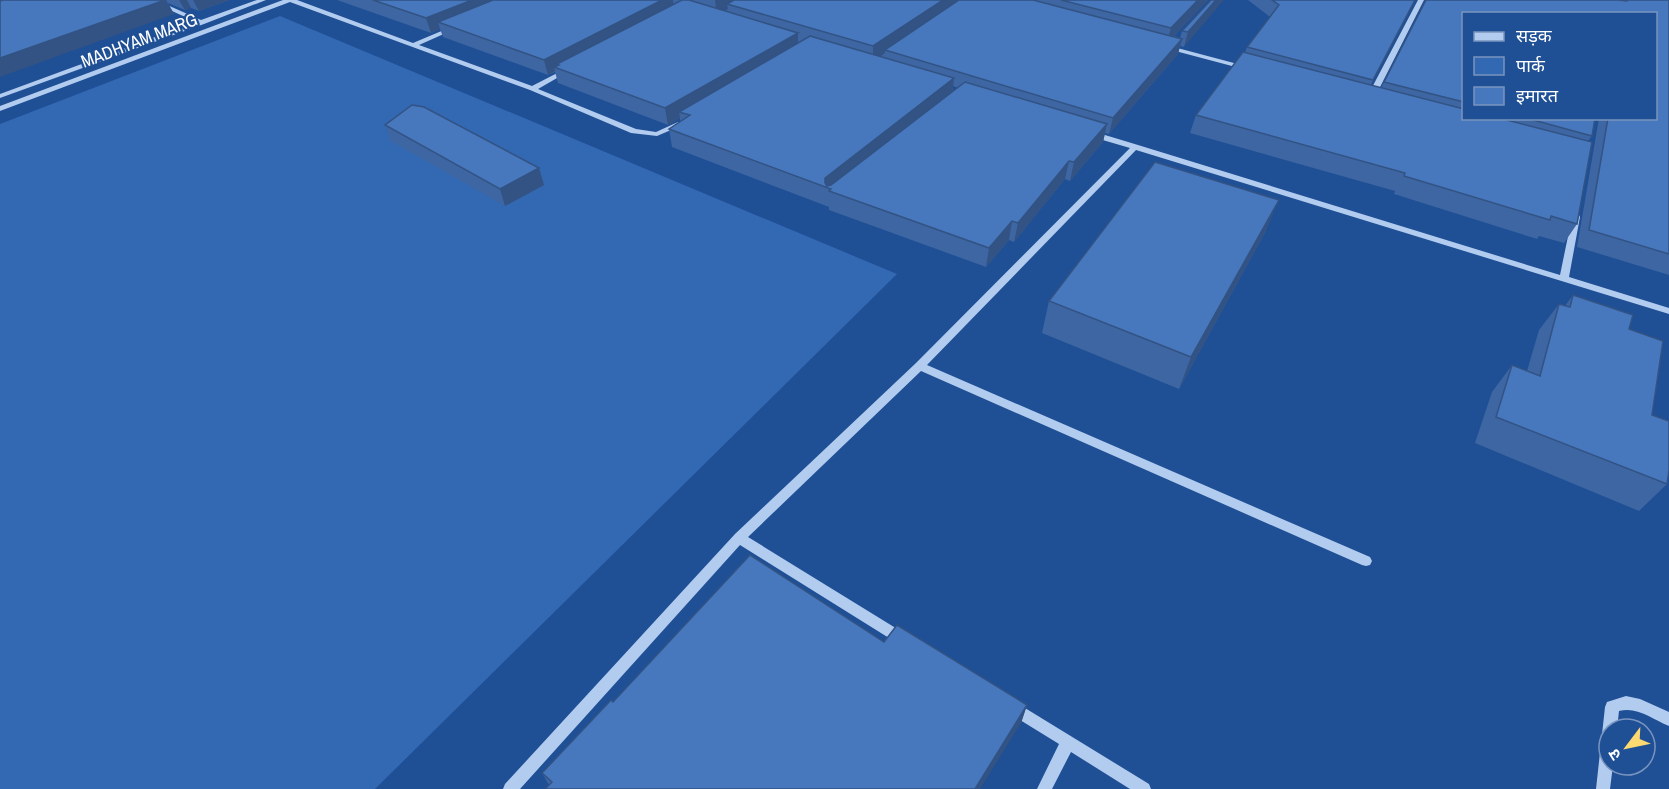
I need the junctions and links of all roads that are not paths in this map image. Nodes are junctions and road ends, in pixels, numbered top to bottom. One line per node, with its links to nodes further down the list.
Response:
1 (151, 0): 5 (street)
2 (263, 0): 5 (street, MADHYAM MARG)
3 (290, 0): 8 (street); 18 (street, MADHYAM MARG)
4 (1421, 0): 16 (street)
5 (202, 23): 14 (street, MADHYAM MARG)
6 (457, 27): 8 (street)
7 (1178, 40): 10 (street)
8 (413, 45): 13 (street)
9 (1159, 45): 10 (street)
10 (1170, 48): 12 (street)
11 (573, 67): 13 (street)
12 (1259, 71)
13 (532, 88): 19 (street)
14 (0, 96)
15 (1358, 97): 16 (street)
16 (1369, 100): 17 (street)
17 (1381, 103)
18 (0, 109)
19 (692, 117)
20 (1081, 130): 21 (street)
21 (1134, 147): 23 (street); 25 (street)
22 (1579, 202): 23 (street)
23 (1564, 279): 24 (street)
24 (1669, 311)
25 (920, 366): 26 (street); 27 (street)
26 (739, 538): 28 (street); 33 (street)
27 (1366, 561)
28 (919, 649)
29 (998, 699): 32 (street)
30 (1611, 717): 31 (street)
31 (1669, 719)
32 (1068, 742): 34 (street); 35 (street)
33 (510, 789)
34 (1044, 789)
35 (1144, 789)

